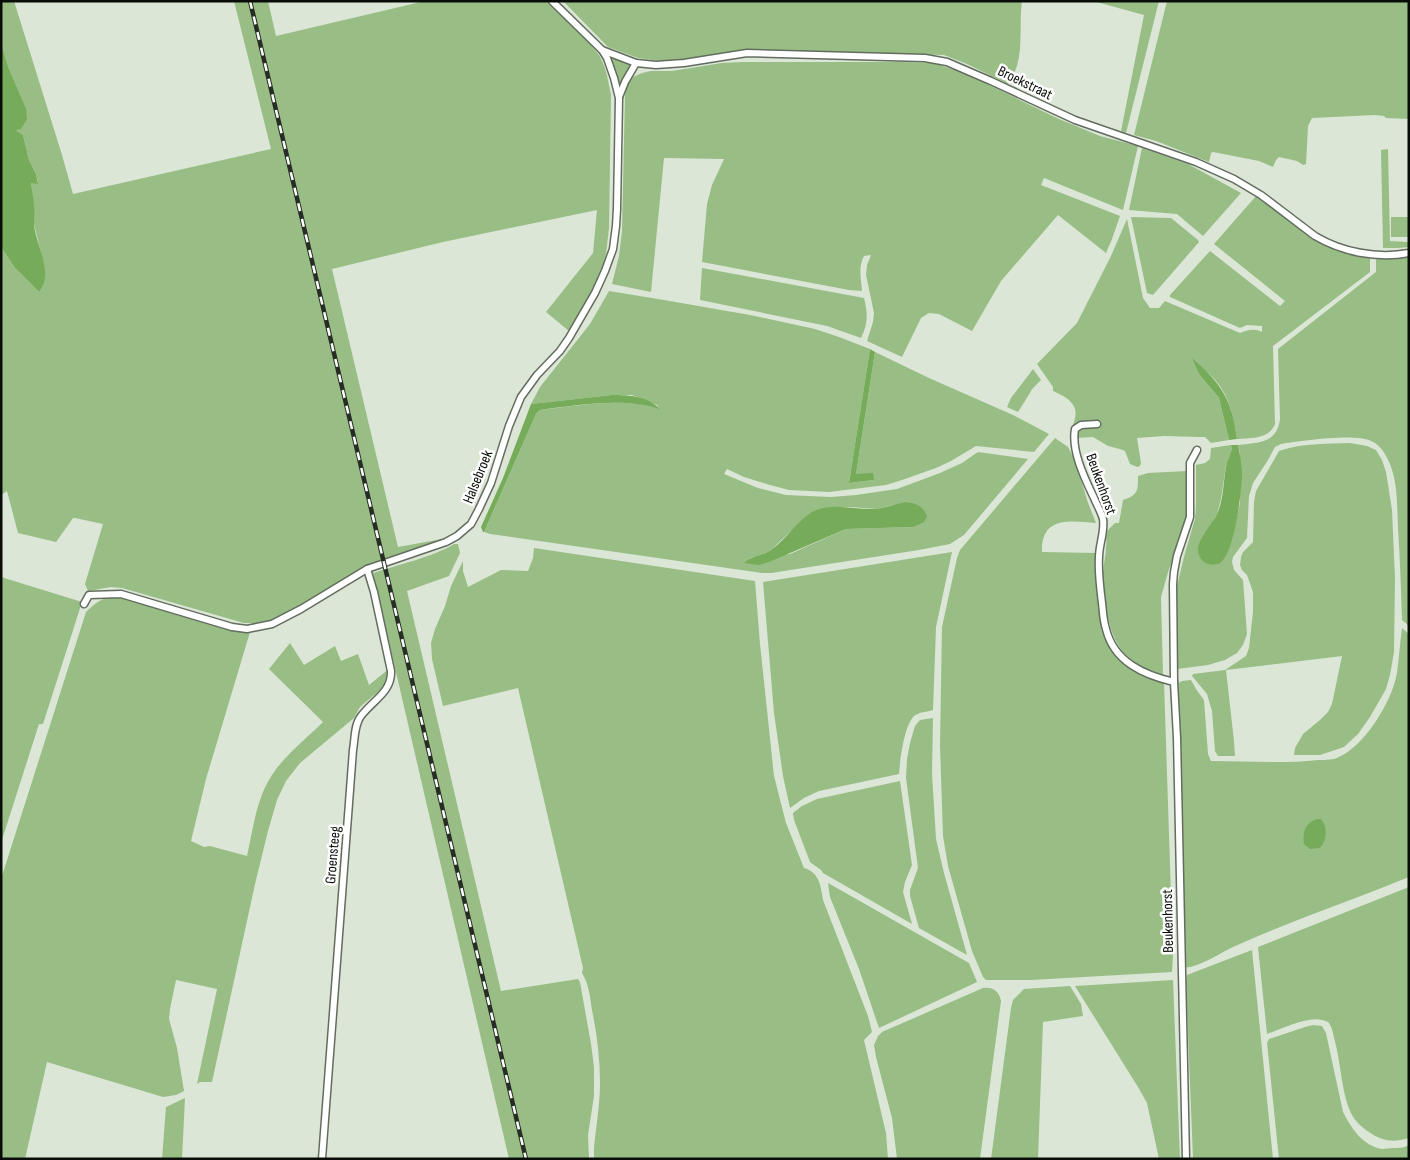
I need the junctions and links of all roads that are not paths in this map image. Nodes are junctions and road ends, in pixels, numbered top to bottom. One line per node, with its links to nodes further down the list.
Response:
1 (552, 1): 2 (street)
2 (602, 50): 3 (street, Broekstraat); 4 (street, Halsebroek)
3 (636, 63): 4 (street); 5 (street, Broekstraat)
4 (619, 98): 8 (street, Halsebroek)
5 (1409, 253)
6 (1097, 424): 10 (street, Beukenhorst)
7 (1198, 450): 10 (street, Beukenhorst)
8 (367, 569): 9 (street, Halsebroek); 11 (street, Groensteeg)
9 (84, 604)
10 (1174, 682): 12 (street, Beukenhorst)
11 (322, 1159)
12 (1186, 1159)

